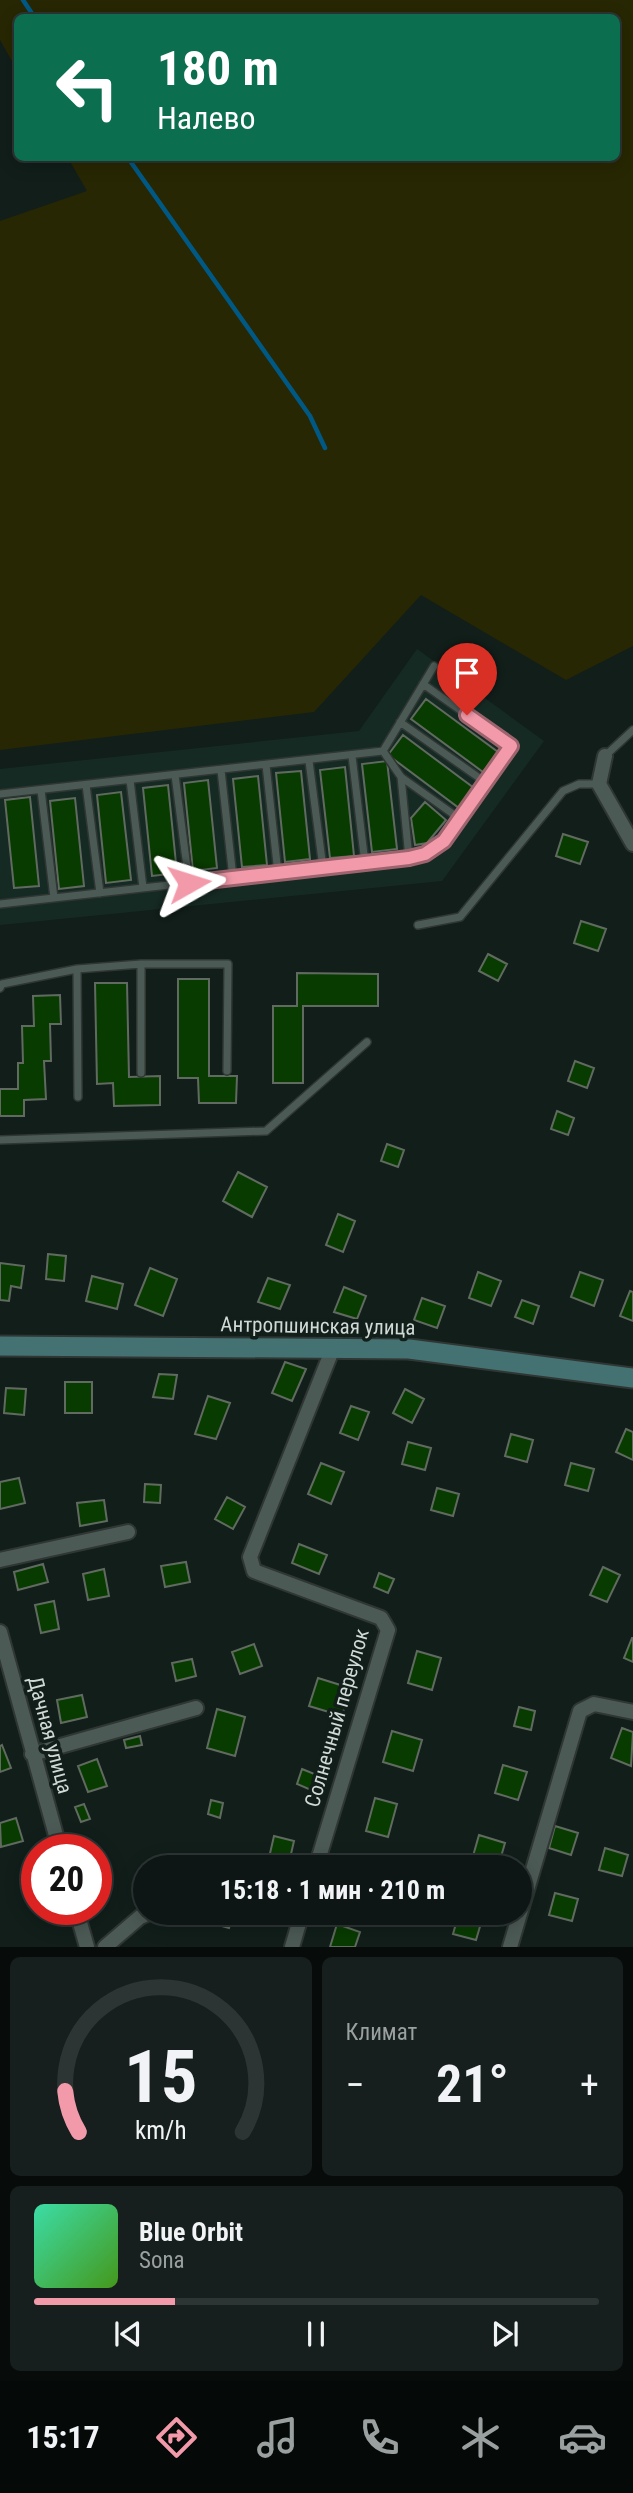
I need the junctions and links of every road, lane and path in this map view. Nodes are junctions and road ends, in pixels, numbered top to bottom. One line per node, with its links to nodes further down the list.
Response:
1 (434, 666): 2 (lane)
2 (423, 684): 3 (lane); 14 (lane)
3 (400, 722): 5 (lane); 14 (lane)
4 (633, 730): 7 (lane)
5 (383, 751): 6 (lane); 12 (lane)
6 (352, 756): 8 (lane); 22 (lane)
7 (605, 756): 15 (street)
8 (309, 761): 9 (lane); 23 (lane)
9 (266, 765): 10 (lane); 24 (lane)
10 (221, 770): 11 (lane); 25 (lane)
11 (176, 775): 13 (lane); 26 (lane)
12 (401, 777): 19 (lane); 21 (lane)
13 (130, 780): 16 (lane); 27 (lane)
14 (485, 782): 19 (lane)
15 (599, 784): 20 (street); 31 (lane)
16 (86, 785): 17 (lane); 28 (lane)
17 (41, 790): 18 (lane); 29 (lane)
18 (0, 794)
19 (460, 819): 21 (lane)
20 (633, 844)
21 (409, 858): 22 (lane)
22 (365, 863): 23 (lane)
23 (323, 868): 24 (lane)
24 (278, 873): 25 (lane)
25 (233, 878): 26 (lane)
26 (189, 883): 27 (lane)
27 (143, 888): 28 (lane)
28 (100, 893): 29 (lane)
29 (54, 898): 30 (lane)
30 (0, 904)
31 (418, 925)
32 (141, 964): 33 (lane); 36 (lane); 37 (lane)
33 (77, 969): 34 (lane); 38 (lane)
34 (0, 988)
35 (367, 1042): 39 (lane)
36 (227, 1071)
37 (141, 1073)
38 (78, 1097)
39 (0, 1140)
40 (0, 1346): 41 (street, Антропшинская улица)
41 (333, 1348): 42 (street, Антропшинская улица); 50 (street, Солнечный переулок)
42 (633, 1378)
43 (128, 1532): 44 (street)
44 (0, 1560)
45 (0, 1632): 48 (street, Дачная улица)
46 (196, 1707): 48 (street)
47 (633, 1712): 57 (street)
48 (32, 1754): 49 (street, Дачная улица)
49 (55, 1834)
50 (320, 1855)
51 (133, 1923): 55 (street)
52 (81, 1925): 54 (street)
53 (298, 1925): 56 (street)
54 (87, 1947)
55 (105, 1947)
56 (292, 1947)
57 (510, 1947)

